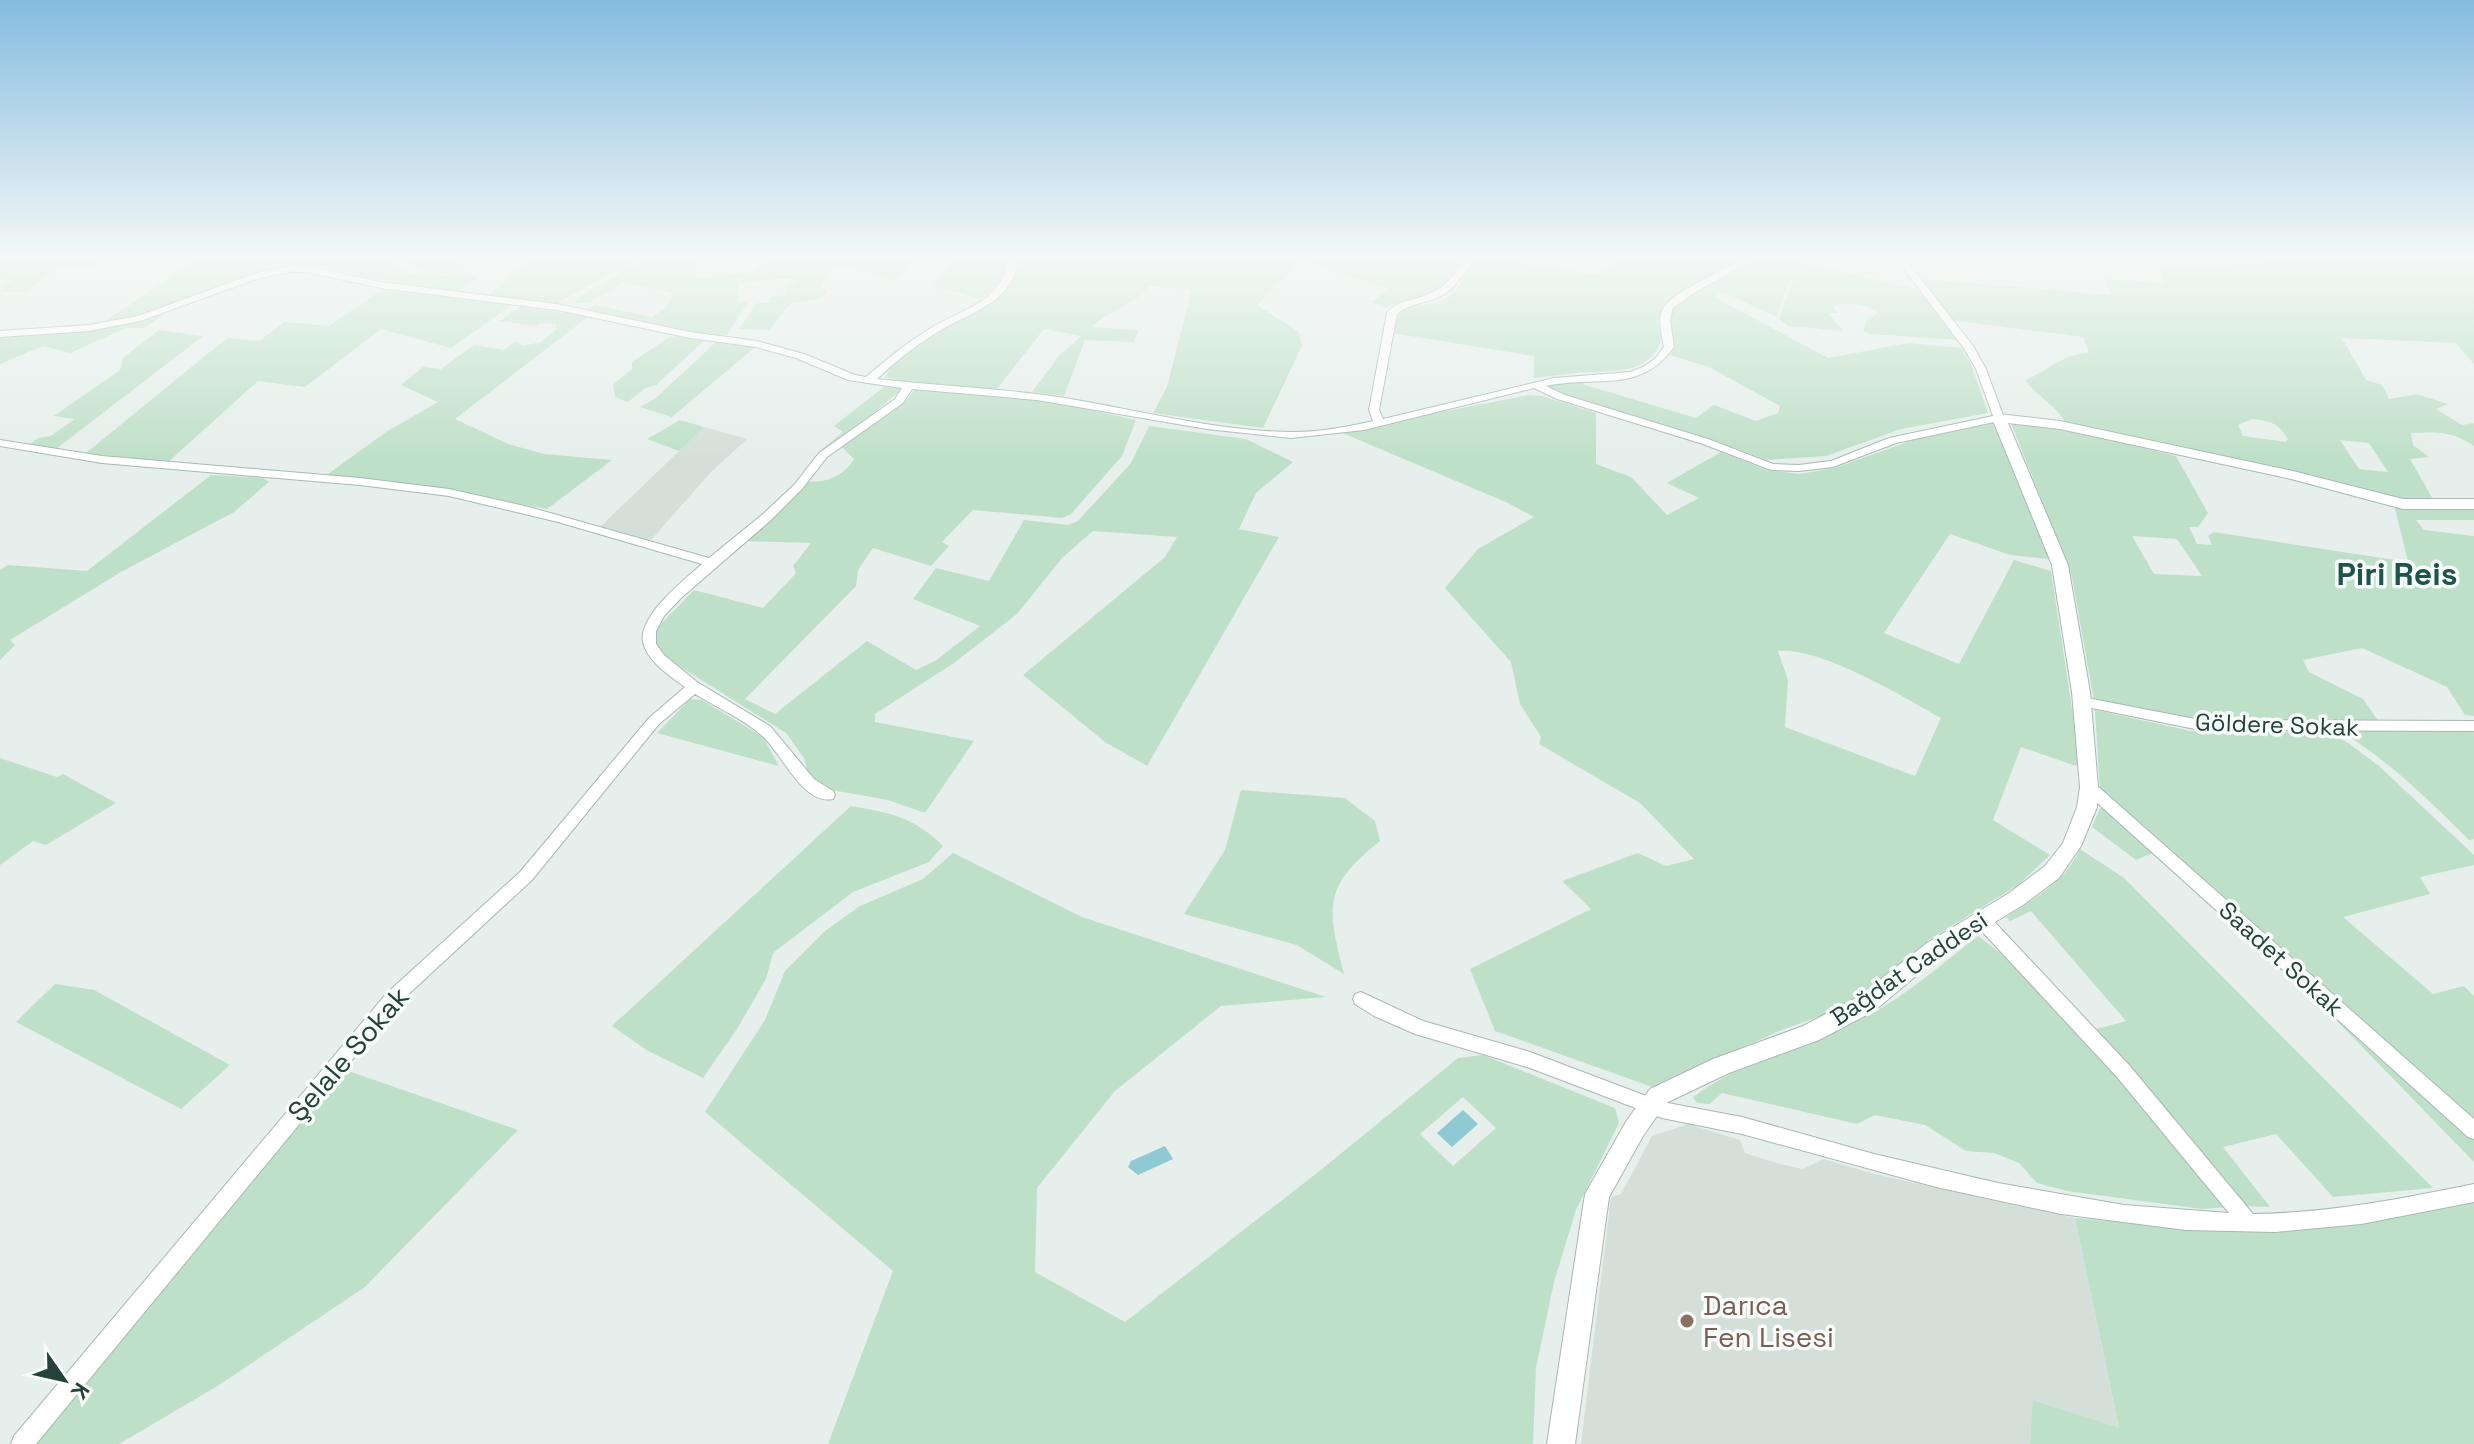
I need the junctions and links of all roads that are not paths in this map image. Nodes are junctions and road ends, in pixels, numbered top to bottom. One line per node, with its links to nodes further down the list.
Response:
1 (113, 323): 7 (street)
2 (635, 323): 8 (street)
3 (944, 323): 8 (street)
4 (1390, 323): 12 (street)
5 (1666, 323): 9 (street)
6 (1951, 323): 11 (street)
7 (0, 334)
8 (868, 381): 10 (street)
9 (1535, 384): 11 (street); 12 (street)
10 (908, 386): 12 (street); 15 (street)
11 (1999, 418): 14 (street); 17 (street, Bağdat Caddesi)
12 (1379, 423)
13 (0, 443): 15 (street)
14 (2474, 504)
15 (711, 563): 16 (street)
16 (695, 686): 20 (street); 27 (street, Şelale Sokak)
17 (2082, 702): 18 (street, Göldere Sokak); 19 (street, Bağdat Caddesi)
18 (2474, 726)
19 (2089, 787): 21 (street, Bağdat Caddesi); 24 (street, Saadet Sokak)
20 (828, 795)
21 (1982, 920): 23 (street, Bağdat Caddesi); 26 (street)
22 (1361, 999): 23 (street)
23 (1650, 1106): 26 (street); 28 (street, Bağdat Caddesi)
24 (2474, 1131)
25 (2474, 1193): 26 (street)
26 (2249, 1223)
27 (22, 1444)
28 (1561, 1444)

